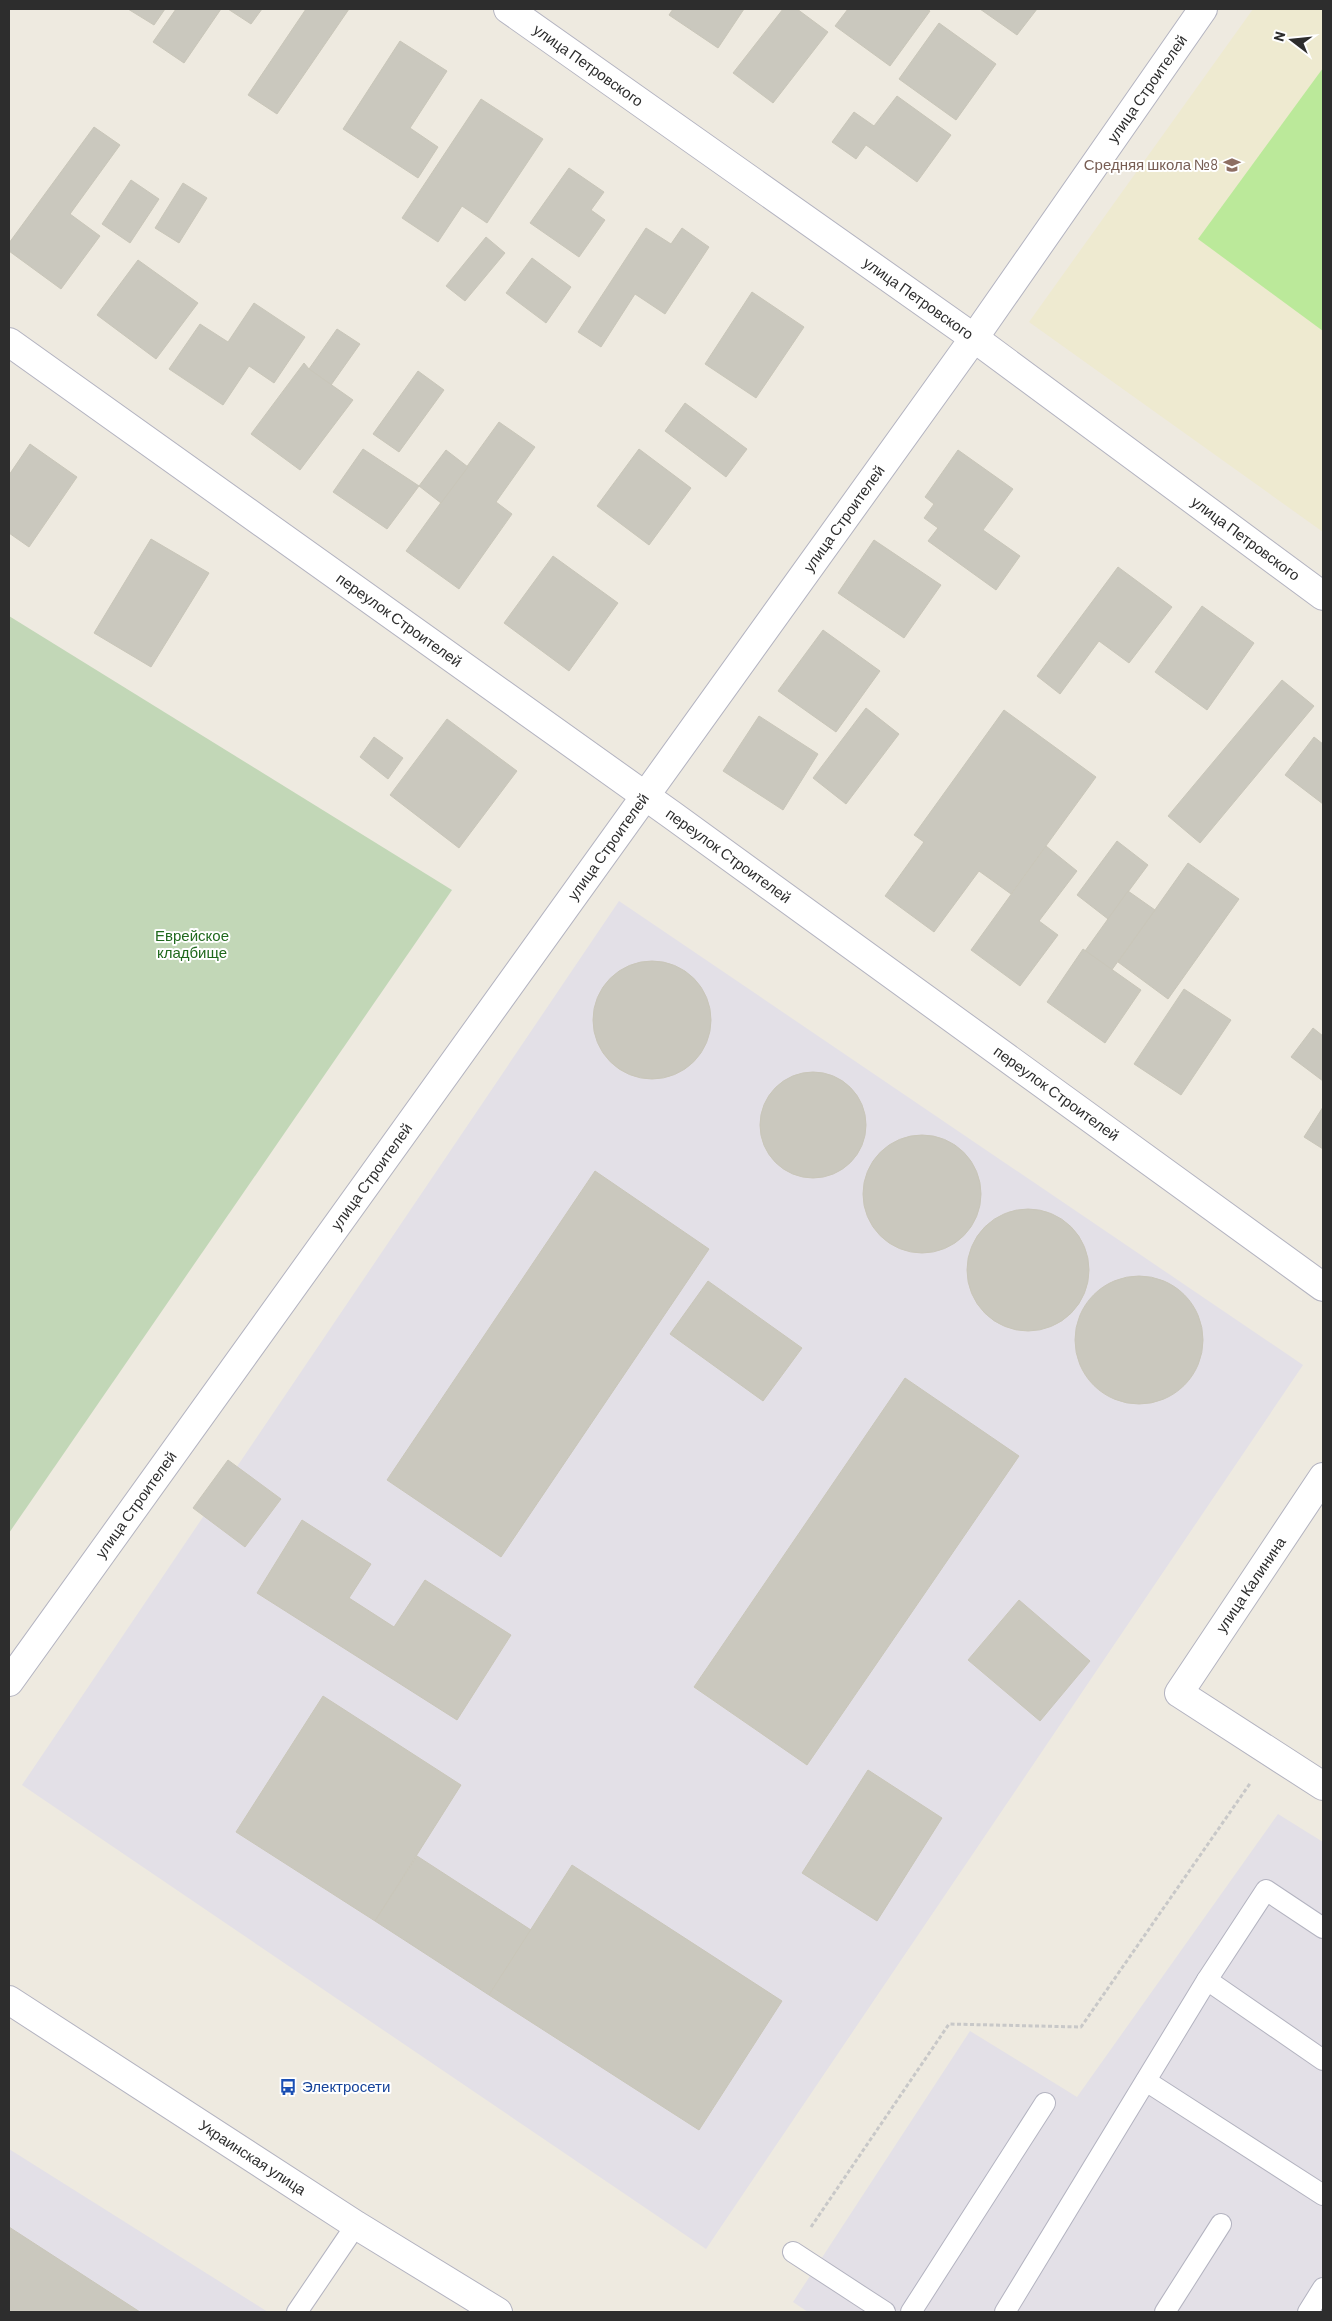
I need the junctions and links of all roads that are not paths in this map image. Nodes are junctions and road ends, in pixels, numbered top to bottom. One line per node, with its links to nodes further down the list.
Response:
1 (508, 9): 3 (street, улица Петровского)
2 (1203, 9): 3 (street, улица Строителей)
3 (974, 338): 5 (street, улица Петровского); 6 (street, улица Строителей)
4 (9, 342): 6 (street, переулок Строителей)
5 (1323, 596)
6 (644, 795): 7 (street, переулок Строителей); 9 (street, улица Строителей)
7 (1323, 1287)
8 (1323, 1478): 10 (street, улица Калинина)
9 (9, 1682)
10 (1323, 1786)
11 (1323, 1928): 12 (lane)
12 (1207, 1980): 14 (lane); 15 (lane)
13 (9, 2000): 19 (street, Украинская улица)
14 (1323, 2060)
15 (1146, 2081): 17 (lane); 26 (lane)
16 (1045, 2102): 25 (lane)
17 (1323, 2195)
18 (1221, 2224): 27 (lane)
19 (356, 2225): 22 (lane); 23 (street, Украинская улица)
20 (793, 2252): 24 (lane)
21 (1323, 2288): 28 (lane)
22 (297, 2312)
23 (498, 2312)
24 (885, 2312)
25 (912, 2312)
26 (1004, 2312)
27 (1165, 2312)
28 (1308, 2312)

